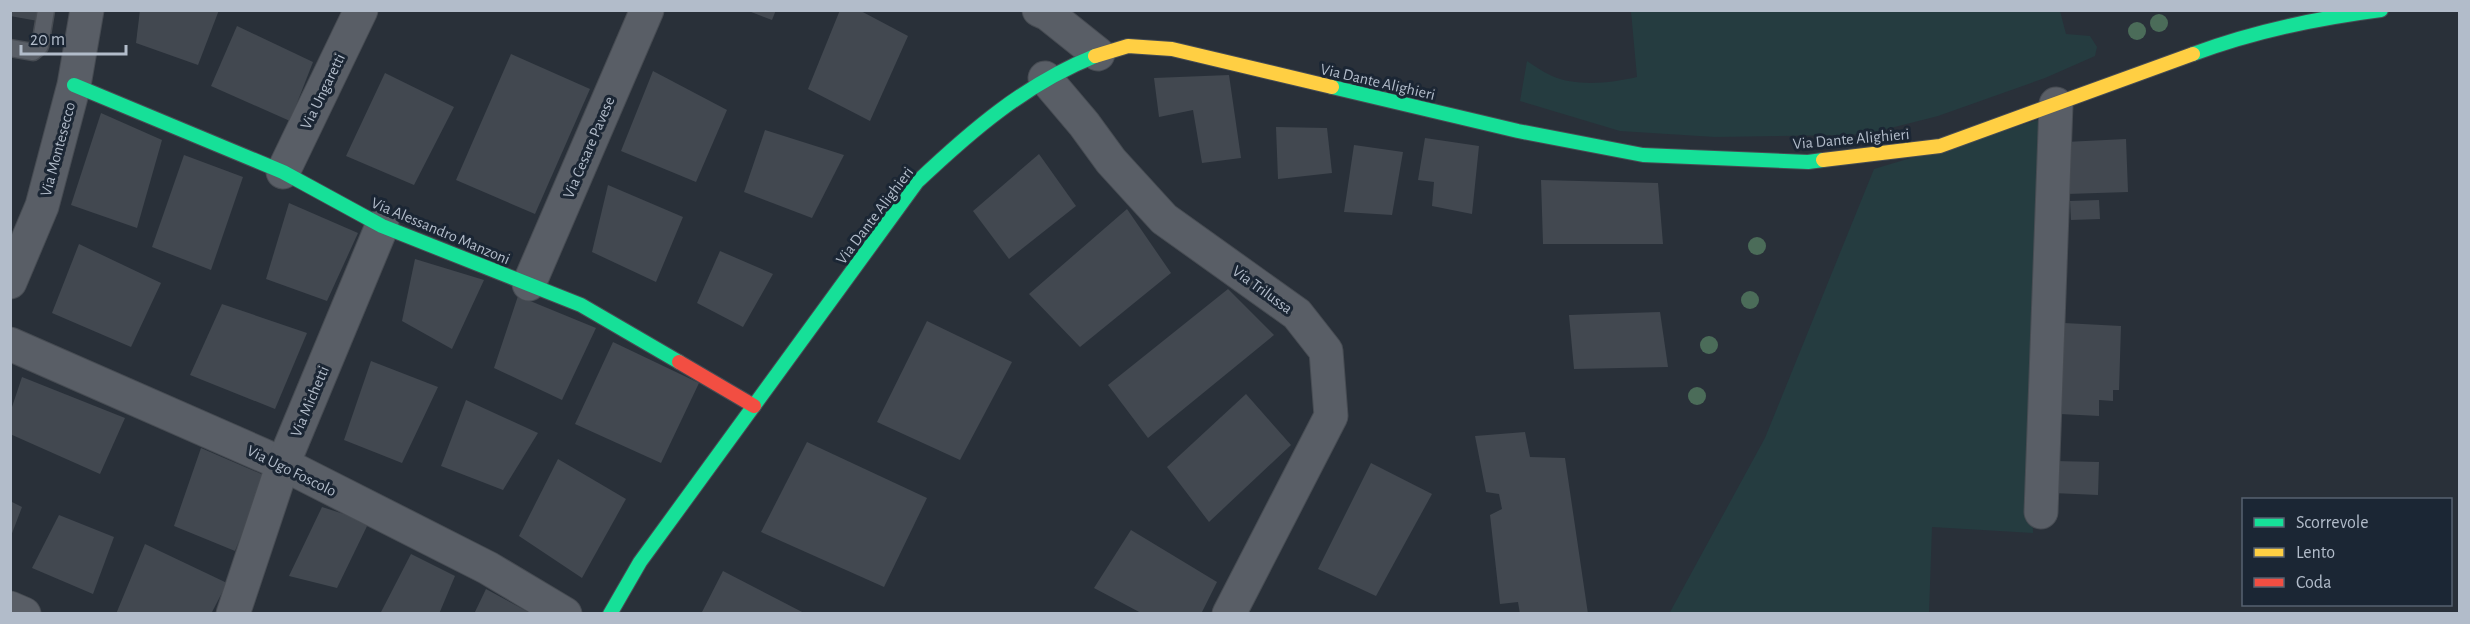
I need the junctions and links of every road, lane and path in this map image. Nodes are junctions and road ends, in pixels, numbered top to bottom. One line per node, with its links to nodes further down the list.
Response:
1 (46, 10): 7 (lane)
2 (87, 10): 10 (street, Via Montesecco)
3 (362, 10): 12 (street, Via Ungaretti)
4 (647, 10): 15 (street, Via Cesare Pavese)
5 (1039, 10): 8 (street)
6 (2381, 10): 11 (main road, Via Dante Alighieri)
7 (10, 48)
8 (1098, 54): 9 (main road, Via Dante Alighieri); 11 (main road, Via Dante Alighieri)
9 (1045, 78): 17 (main road, Via Dante Alighieri); 25 (street, Via Trilussa)
10 (74, 85): 12 (main road, Via Alessandro Manzoni); 14 (street, Via Montesecco)
11 (2056, 104): 19 (street)
12 (283, 172): 13 (main road, Via Alessandro Manzoni)
13 (382, 226): 15 (main road, Via Alessandro Manzoni); 18 (street, Via Michetti)
14 (10, 282)
15 (530, 284): 17 (main road, Via Alessandro Manzoni)
16 (10, 344): 18 (street, Via Ugo Foscolo)
17 (754, 406): 24 (main road, Via Dante Alighieri)
18 (284, 464): 22 (street, Via Michetti); 23 (street, Via Ugo Foscolo)
19 (2041, 512)
20 (10, 608): 21 (street)
21 (24, 614)
22 (233, 614)
23 (565, 614)
24 (610, 614)
25 (1229, 614)

